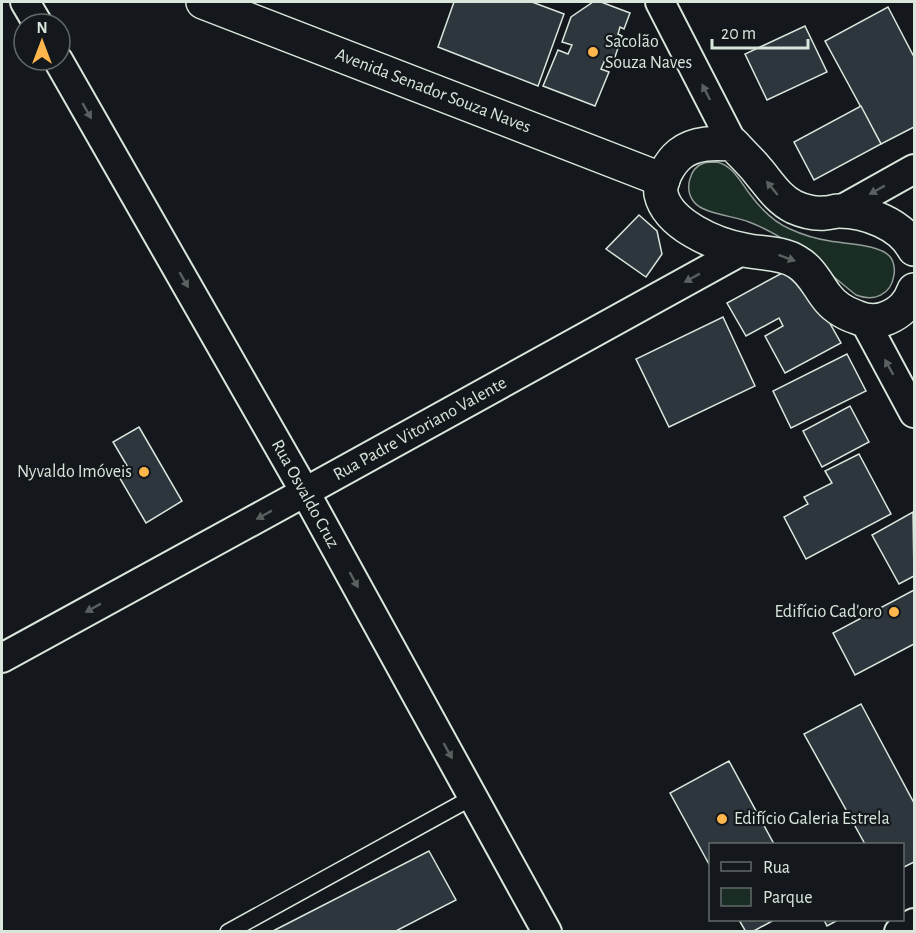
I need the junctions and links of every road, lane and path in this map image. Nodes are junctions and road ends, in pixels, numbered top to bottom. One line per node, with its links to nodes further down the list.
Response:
1 (203, 2): 6 (street, Avenida Senador Souza Naves)
2 (660, 2): 4 (street, one-way to 2)
3 (65, 72): 13 (street, Rua Osvaldo Cruz, one-way to 13)
4 (732, 144): 6 (street); 7 (street, one-way to 4)
5 (915, 169): 7 (street, one-way to 7)
6 (663, 180): 9 (street)
7 (839, 211): 8 (street)
8 (915, 249)
9 (743, 250): 11 (street, one-way to 11); 13 (street, Rua Padre Vitoriano Valente, one-way to 13)
10 (915, 290): 11 (street)
11 (864, 320): 12 (street, one-way to 11)
12 (915, 413)
13 (305, 492): 14 (street, Rua Padre Vitoriano Valente, one-way to 14); 15 (street, Rua Osvaldo Cruz, one-way to 15)
14 (2, 658)
15 (473, 797): 17 (lane); 18 (street, Rua Osvaldo Cruz)
16 (915, 923): 19 (street)
17 (228, 932)
18 (548, 932)
19 (899, 932)

